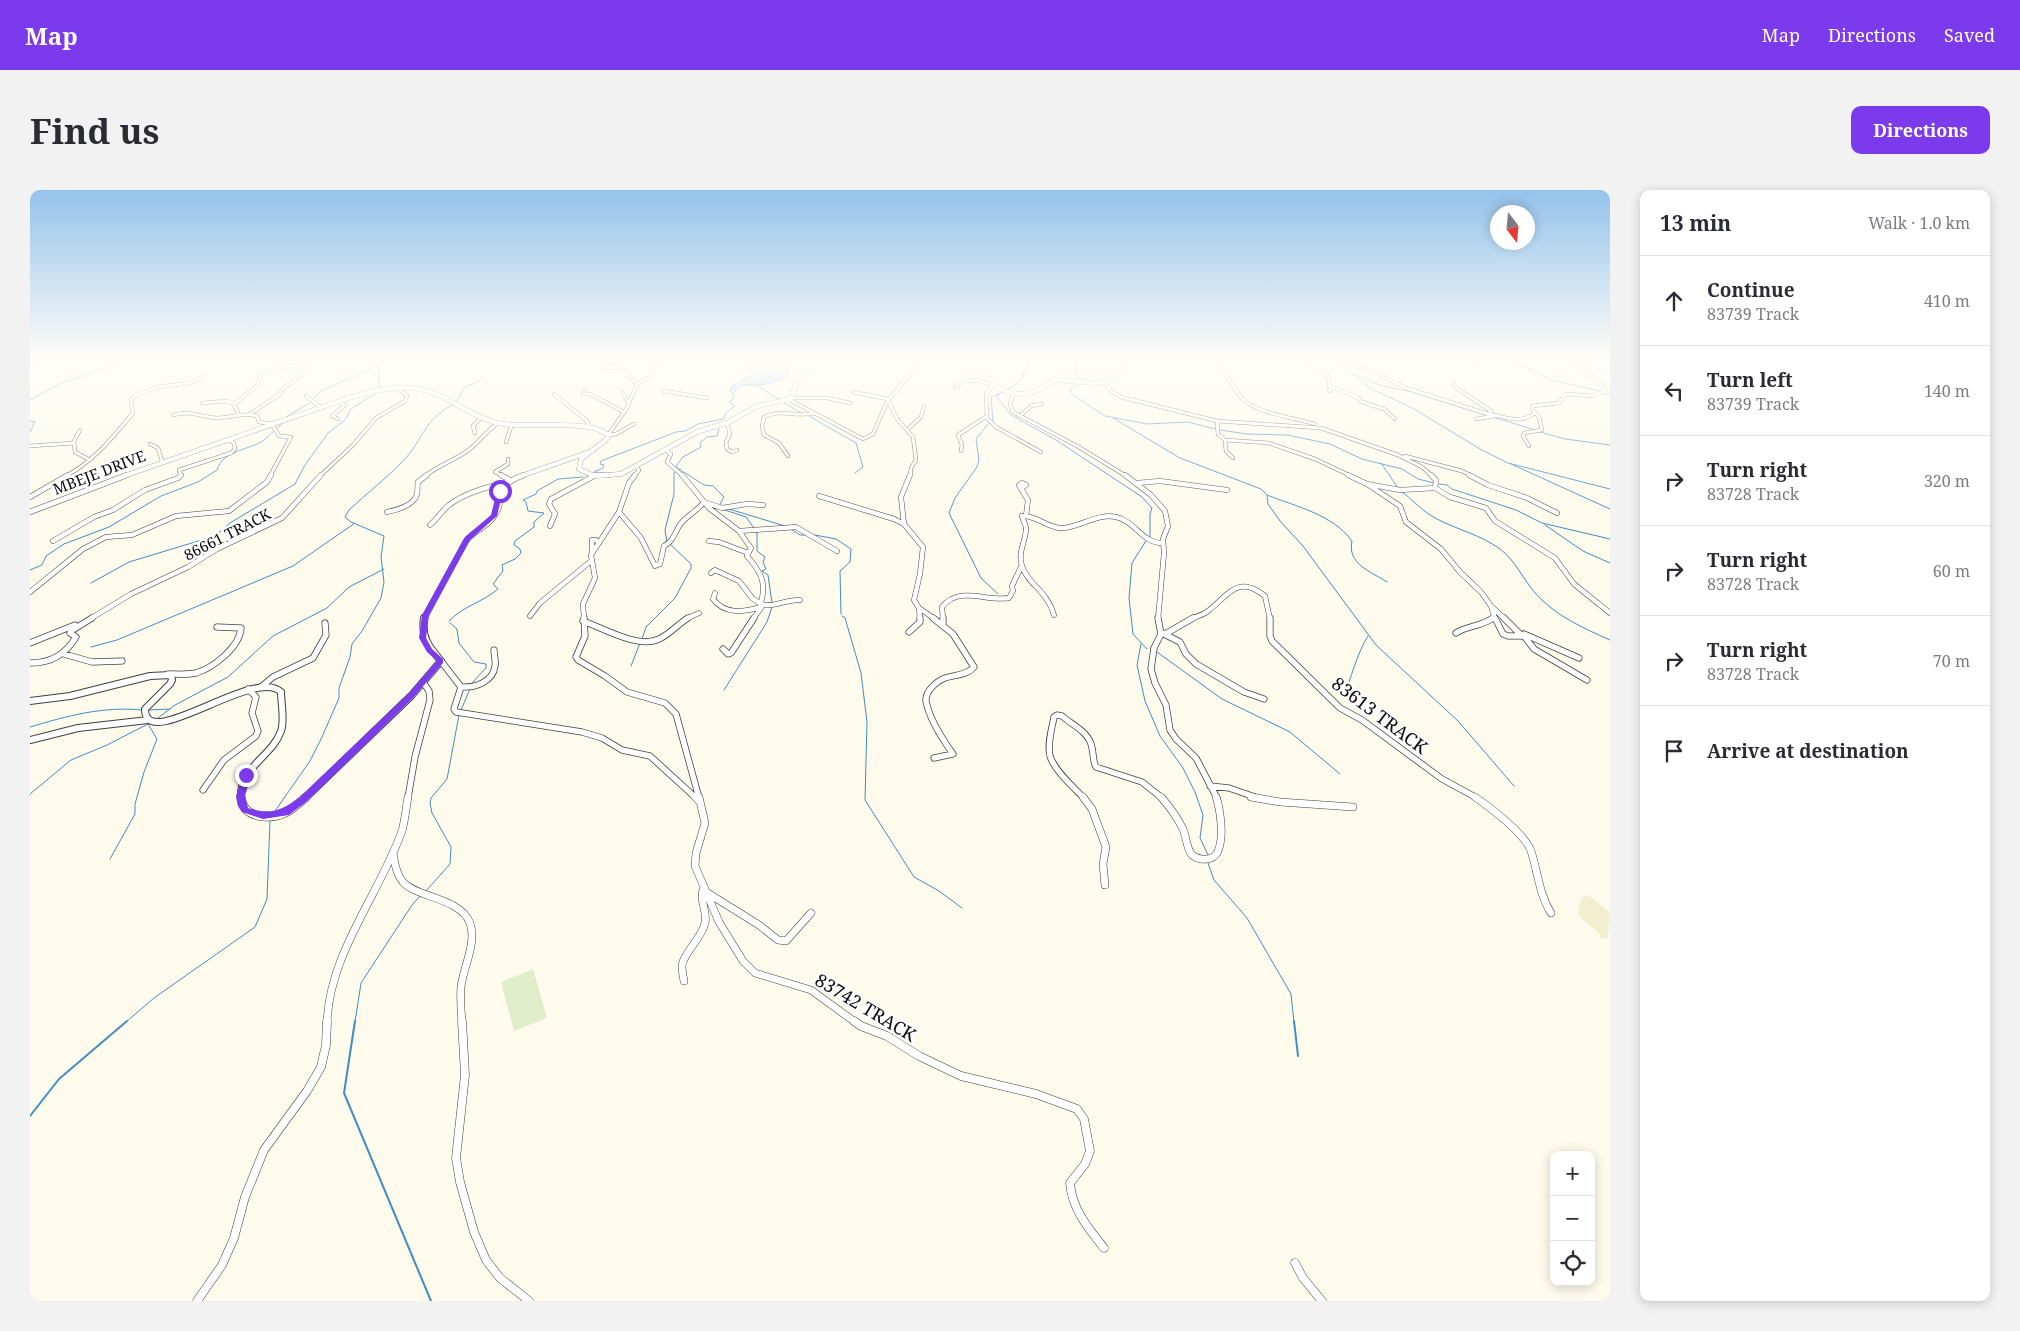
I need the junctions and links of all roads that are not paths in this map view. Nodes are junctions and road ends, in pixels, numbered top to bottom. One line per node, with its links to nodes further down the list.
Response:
1 (132, 413): 61 (street)
2 (181, 413): 26 (street)
3 (189, 413): 4 (street)
4 (238, 413): 24 (street)
5 (307, 413): 36 (street, MBEJE DRIVE)
6 (336, 413): 30 (street)
7 (385, 413): 104 (street, 86661 TRACK)
8 (472, 413): 29 (street, MBEJE DRIVE)
9 (575, 413): 39 (street)
10 (623, 413): 44 (street)
11 (744, 413): 34 (street)
12 (814, 413): 13 (street); 58 (street)
13 (881, 413)
14 (895, 413): 40 (street)
15 (922, 413): 40 (street)
16 (985, 413): 28 (street)
17 (1016, 413): 27 (street)
18 (1023, 413): 27 (street)
19 (1184, 413): 33 (street)
20 (1279, 413): 42 (street)
21 (1388, 413): 31 (street)
22 (1486, 413): 25 (street)
23 (1535, 413): 25 (street); 51 (street)
24 (250, 414): 36 (street)
25 (1490, 414): 32 (street)
26 (173, 415)
27 (1020, 416): 66 (street)
28 (986, 417): 55 (street); 56 (street)
29 (482, 418): 35 (street, MBEJE DRIVE); 43 (street)
30 (338, 419)
31 (1395, 419)
32 (1476, 419)
33 (1217, 421): 42 (street); 46 (street)
34 (727, 422): 52 (street); 53 (street)
35 (498, 423): 38 (street, MBEJE DRIVE); 76 (street)
36 (272, 424): 45 (street, MBEJE DRIVE); 92 (street)
37 (634, 424): 44 (street)
38 (514, 425): 39 (street, MBEJE DRIVE); 47 (street)
39 (589, 428): 44 (street, MBEJE DRIVE)
40 (908, 429): 80 (street)
41 (80, 430): 48 (street)
42 (1331, 431): 57 (street)
43 (475, 433)
44 (608, 435): 54 (street)
45 (228, 439): 62 (street, MBEJE DRIVE); 84 (street)
46 (1225, 440): 59 (street); 67 (street)
47 (506, 442)
48 (74, 443): 50 (street); 61 (street)
49 (150, 444): 62 (street)
50 (30, 446)
51 (1530, 446)
52 (666, 450): 63 (street); 73 (street)
53 (737, 450)
54 (592, 451): 64 (street); 65 (street)
55 (962, 451)
56 (1041, 452)
57 (1398, 455): 69 (street); 78 (street)
58 (788, 456)
59 (1233, 458)
60 (508, 459): 65 (street)
61 (90, 460): 72 (street)
62 (162, 461): 75 (street, MBEJE DRIVE)
63 (637, 466): 64 (street); 77 (street, 83742 TRACK)
64 (594, 476): 82 (street)
65 (509, 481): 81 (street); 118 (street)
66 (1137, 482): 70 (street); 86 (street)
67 (1367, 484): 69 (street); 96 (street)
68 (1021, 488): 79 (street)
69 (1435, 488): 98 (street)
70 (1227, 490)
71 (819, 496): 80 (street)
72 (30, 497)
73 (704, 502): 74 (street); 77 (street); 83 (street)
74 (763, 505)
75 (30, 512)
76 (387, 512)
77 (619, 512): 89 (street, 83742 TRACK)
78 (1557, 513)
79 (1026, 516): 86 (street); 90 (street)
80 (904, 524): 97 (street)
81 (430, 525)
82 (550, 526)
83 (739, 531): 87 (street); 88 (street)
84 (54, 541)
85 (709, 541): 88 (street)
86 (1162, 543): 110 (street)
87 (837, 551)
88 (748, 553): 95 (street)
89 (591, 561): 101 (street); 103 (street, 83742 TRACK)
90 (1022, 567): 100 (street); 106 (street)
91 (711, 573): 95 (street)
92 (30, 592)
93 (715, 593): 95 (street)
94 (800, 600): 95 (street)
95 (763, 606): 113 (street)
96 (1491, 606): 102 (street); 111 (street)
97 (919, 609): 106 (street); 108 (street)
98 (1610, 612)
99 (699, 613): 103 (street)
100 (1054, 615)
101 (530, 616)
102 (1494, 617): 109 (street); 111 (street)
103 (583, 621): 133 (street, 83742 TRACK)
104 (85, 622): 112 (street); 115 (street, 86661 TRACK)
105 (325, 623): 123 (street)
106 (943, 624): 130 (street)
107 (217, 627): 120 (street)
108 (909, 632)
109 (1456, 633)
110 (1163, 634): 126 (street); 131 (street); 139 (street, 83613 TRACK)
111 (1521, 634): 116 (street); 121 (street)
112 (30, 643)
113 (723, 649)
114 (494, 650): 124 (street)
115 (64, 654): 117 (street); 119 (street)
116 (1579, 658)
117 (122, 661)
118 (441, 661): 122 (street); 124 (street)
119 (30, 663)
120 (168, 674): 127 (street); 128 (street)
121 (1587, 680)
122 (423, 682): 123 (street); 135 (street)
123 (261, 687): 125 (street)
124 (461, 687): 133 (street)
125 (248, 689): 128 (street); 132 (street)
126 (1264, 699)
127 (30, 701)
128 (148, 720): 129 (street)
129 (30, 740)
130 (934, 758)
131 (1210, 786): 134 (street); 136 (street)
132 (203, 790)
133 (699, 800): 137 (street, 83742 TRACK)
134 (1353, 807)
135 (393, 852): 143 (street); 144 (street)
136 (1105, 885)
137 (704, 889): 138 (street); 140 (street); 141 (street, 83742 TRACK)
138 (812, 913)
139 (1551, 913)
140 (684, 981)
141 (1104, 1248)
142 (1295, 1263): 145 (street)
143 (197, 1301)
144 (529, 1301)
145 (1322, 1301)

